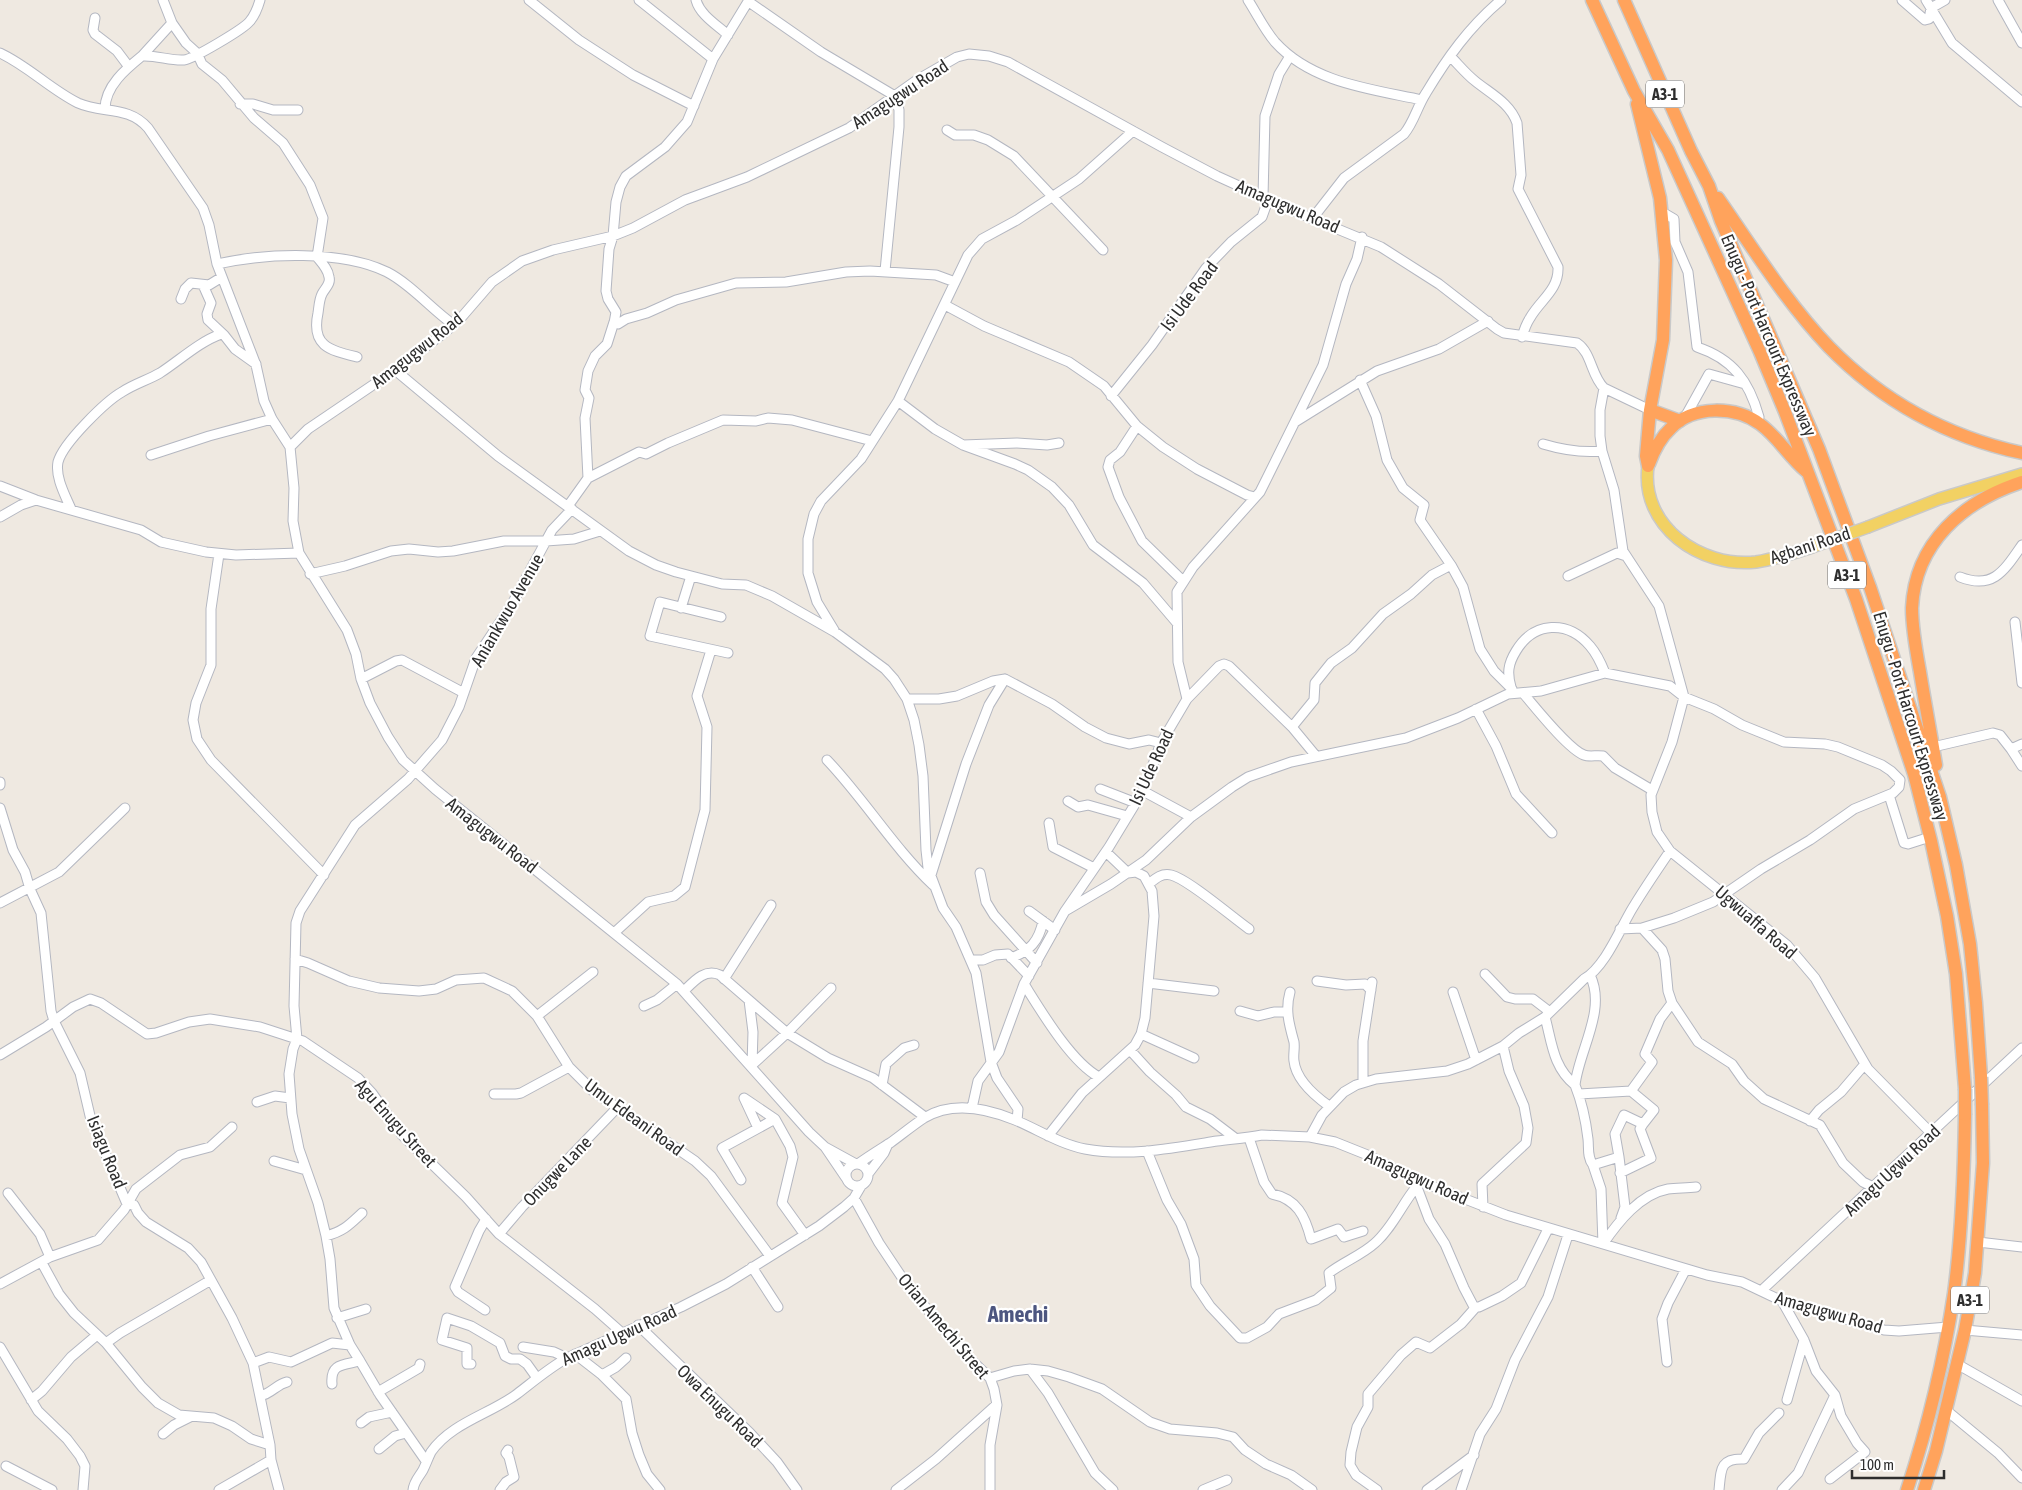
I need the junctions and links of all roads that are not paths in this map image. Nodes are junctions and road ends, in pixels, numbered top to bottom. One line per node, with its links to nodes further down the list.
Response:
1 (163, 0): 17 (street)
2 (260, 0): 21 (street)
3 (529, 0): 32 (street)
4 (639, 0): 25 (street)
5 (696, 0): 18 (street)
6 (1248, 0): 23 (street)
7 (1501, 0): 24 (street)
8 (1592, 0): 27 (highway, Enugu - Port Harcourt Expressway / A3-1)
9 (1624, 0): 37 (highway, Enugu - Port Harcourt Expressway / A3-1)
10 (1902, 0): 15 (street)
11 (1926, 0): 15 (street)
12 (1945, 0): 15 (street)
13 (1998, 0): 19 (street)
14 (749, 1): 18 (street); 28 (street)
15 (1931, 8): 30 (street)
16 (94, 18): 26 (street)
17 (172, 23): 21 (street); 22 (street)
18 (728, 34): 25 (street)
19 (2022, 44)
20 (0, 53): 33 (street, Amagugwu Road)
21 (198, 53): 22 (street); 31 (street)
22 (142, 56): 26 (street)
23 (1290, 56): 29 (street); 39 (street)
24 (1450, 56): 29 (street); 57 (street)
25 (712, 59): 32 (street)
26 (129, 67): 33 (street)
27 (1634, 91): 40 (highway); 81 (highway, Enugu - Port Harcourt Expressway / A3-1)
28 (895, 96): 36 (street, Amagugwu Road); 42 (street, Amagugwu Road); 47 (street)
29 (1422, 100): 41 (street)
30 (2022, 102)
31 (240, 104): 34 (street); 45 (street)
32 (694, 106): 42 (street)
33 (105, 109): 46 (street, Amagugwu Road)
34 (298, 110)
35 (947, 130): 38 (street)
36 (1133, 131): 38 (street); 39 (street, Amagugwu Road)
37 (1709, 186): 78 (highway); 135 (highway, Enugu - Port Harcourt Expressway / A3-1)
38 (1053, 198): 44 (street); 49 (street)
39 (1266, 198): 41 (street, Amagugwu Road); 64 (street, Isi Ude Road)
40 (1662, 212): 62 (street); 66 (highway)
41 (1312, 219): 43 (street, Amagugwu Road)
42 (613, 236): 54 (street); 55 (street, Amagugwu Road)
43 (1362, 237): 53 (street, Amagugwu Road); 70 (street)
44 (1103, 250)
45 (317, 257): 46 (street); 55 (street); 58 (street)
46 (217, 264): 48 (street, Amagugwu Road)
47 (885, 271): 49 (street); 54 (street)
48 (222, 277): 50 (street); 59 (street, Amagugwu Road)
49 (954, 282): 52 (street)
50 (203, 285): 51 (street); 56 (street)
51 (181, 299)
52 (944, 305): 64 (street); 65 (street)
53 (1488, 321): 57 (street, Amagugwu Road); 61 (street)
54 (614, 322): 83 (street)
55 (454, 325): 60 (street, Amagugwu Road)
56 (222, 334): 59 (street); 88 (street)
57 (1522, 336): 63 (street, Amagugwu Road)
58 (357, 357)
59 (256, 364): 68 (street, Amagugwu Road)
60 (395, 370): 76 (street, Amagugwu Road); 87 (street)
61 (1360, 380): 70 (street); 96 (street)
62 (1745, 384): 67 (street); 69 (street)
63 (1604, 388): 66 (street); 77 (street)
64 (1111, 396): 71 (street)
65 (898, 401): 72 (street); 75 (street)
66 (1650, 410): 69 (highway); 80 (highway)
67 (1759, 417)
68 (272, 420): 76 (street, Amagugwu Road); 79 (street)
69 (1682, 420): 80 (highway); 81 (highway)
70 (1294, 423): 85 (street)
71 (1136, 426): 85 (street); 101 (street)
72 (872, 441): 83 (street); 106 (street)
73 (1059, 443): 75 (street)
74 (1543, 444): 77 (street)
75 (963, 445): 104 (street)
76 (290, 446): 93 (street, Amagugwu Road)
77 (1602, 451): 95 (street)
78 (2022, 453)
79 (151, 456)
80 (1648, 466): 82 (main road, Agbani Road, bridge)
81 (1808, 472): 129 (highway, Enugu - Port Harcourt Expressway / A3-1)
82 (2022, 476): 123 (highway)
83 (588, 478): 87 (street, Aniankwuo Avenue)
84 (0, 486): 86 (street)
85 (1255, 498): 101 (street)
86 (36, 500): 88 (street); 89 (street)
87 (570, 508): 90 (street); 91 (street, Aniankwuo Avenue)
88 (71, 509): 94 (street)
89 (0, 517)
90 (600, 530): 91 (street); 98 (street)
91 (546, 542): 97 (street); 114 (street, Aniankwuo Avenue)
92 (2020, 552): 100 (street)
93 (299, 553): 94 (street); 97 (street, Amagugwu Road)
94 (219, 554): 151 (street)
95 (1626, 556): 99 (street); 116 (street)
96 (1451, 565): 113 (street); 120 (street)
97 (310, 574): 110 (street, Amagugwu Road)
98 (692, 576): 102 (street); 106 (street)
99 (1568, 576)
100 (1960, 577)
101 (1183, 581): 104 (street)
102 (681, 608): 103 (street); 107 (street)
103 (721, 617)
104 (1177, 622): 118 (street)
105 (2016, 622): 112 (street)
106 (835, 632): 117 (street)
107 (711, 650): 108 (street); 166 (street)
108 (728, 653)
109 (1605, 673): 113 (street); 115 (street); 116 (street)
110 (361, 679): 114 (street); 128 (street, Amagugwu Road)
111 (1006, 680): 117 (street); 121 (street); 152 (street)
112 (2022, 683)
113 (1512, 691): 115 (street); 119 (street)
114 (464, 693): 128 (street, Aniankwuo Avenue)
115 (1523, 693): 132 (street)
116 (1684, 697): 130 (street); 132 (street, Ugwuaffa Road)
117 (906, 699): 152 (street)
118 (1186, 699): 120 (street, Isi Ude Road); 121 (street, Isi Ude Road)
119 (1476, 709): 125 (street); 143 (street)
120 (1292, 727): 125 (street)
121 (1161, 742): 133 (street, Isi Ude Road)
122 (2022, 744): 124 (street)
123 (1932, 747): 124 (street); 135 (highway)
124 (2011, 749): 127 (street)
125 (1316, 756): 141 (street)
126 (827, 760): 154 (street)
127 (2022, 766)
128 (415, 772): 151 (street, Aniankwuo Avenue); 166 (street, Amagugwu Road)
129 (1914, 774): 130 (street); 144 (highway, Enugu - Port Harcourt Expressway / A3-1)
130 (1900, 780): 134 (street)
131 (1100, 789): 137 (street)
132 (1652, 790): 145 (street, Ugwuaffa Road)
133 (1143, 791): 137 (street, Isi Ude Road); 141 (street)
134 (1889, 795): 144 (street); 156 (street)
135 (1940, 797): 259 (highway, Enugu - Port Harcourt Expressway / A3-1, bridge)
136 (1068, 801): 140 (street)
137 (1136, 803): 140 (street, Isi Ude Road)
138 (0, 808): 155 (street, Isiagu Road)
139 (125, 808): 155 (street)
140 (1127, 816): 146 (street, Isi Ude Road)
141 (1191, 817): 147 (street)
142 (1049, 823): 148 (street)
143 (1552, 833)
144 (1930, 837): 277 (highway, Enugu - Port Harcourt Expressway / A3-1, bridge)
145 (1670, 851): 156 (street, Ugwuaffa Road); 163 (street)
146 (1106, 852): 148 (street, Isi Ude Road); 149 (street)
147 (1146, 860): 149 (street); 153 (street)
148 (1094, 868): 160 (street, Isi Ude Road)
149 (1128, 872): 153 (street); 160 (street)
150 (980, 873): 167 (street)
151 (324, 875): 169 (street, Aniankwuo Avenue)
152 (931, 876): 154 (street)
153 (1147, 880): 165 (street); 178 (street)
154 (935, 887): 170 (street)
155 (30, 888): 157 (street); 191 (street, Isiagu Road)
156 (1725, 894): 162 (street); 203 (street, Ugwuaffa Road)
157 (0, 903)
158 (771, 905): 175 (street)
159 (1029, 911): 161 (street)
160 (1065, 911): 164 (street, Isi Ude Road)
161 (1043, 922): 164 (street); 167 (street)
162 (1642, 928): 163 (street); 185 (street)
163 (1620, 929): 174 (street)
164 (1055, 930): 171 (street, Isi Ude Road)
165 (1248, 930)
166 (614, 933): 179 (street, Amagugwu Road)
167 (1027, 951): 168 (street); 171 (street)
168 (1012, 958): 170 (street); 176 (street)
169 (295, 959): 190 (street, Umu Edeani Road); 194 (street, Aniankwuo Avenue)
170 (971, 960): 202 (street)
171 (1037, 963): 176 (street, Isi Ude Road)
172 (593, 972): 190 (street)
173 (1485, 974): 189 (street)
174 (1590, 976): 189 (street); 209 (street)
175 (724, 979): 179 (street); 184 (street)
176 (1027, 980): 202 (street, Isi Ude Road); 206 (street)
177 (1316, 981): 207 (street)
178 (1148, 983): 181 (street); 193 (street)
179 (681, 987): 186 (street); 204 (street, Amagugwu Road)
180 (831, 988): 192 (street)
181 (1214, 990)
182 (1290, 992): 188 (street)
183 (1453, 992): 201 (street)
184 (749, 1000): 192 (street); 204 (street)
185 (1672, 1003): 210 (street); 220 (street)
186 (644, 1006)
187 (1240, 1011): 188 (street)
188 (1286, 1012): 215 (street)
189 (1547, 1015): 196 (street); 209 (street)
190 (538, 1016): 205 (street, Umu Edeani Road)
191 (54, 1022): 194 (street, Agu Enugu Street); 199 (street, Agu Enugu Street); 248 (street, Isiagu Road)
192 (787, 1033): 204 (street); 208 (street)
193 (1141, 1034): 198 (street); 200 (street)
194 (297, 1039): 213 (street, Aniankwuo Avenue); 251 (street, Agu Enugu Street)
195 (914, 1045): 208 (street)
196 (1503, 1046): 201 (street); 249 (street)
197 (2022, 1048): 225 (street, Amagu Ugwu Road)
198 (1130, 1050): 206 (street); 228 (street)
199 (0, 1055)
200 (1194, 1058)
201 (1476, 1060): 207 (street)
202 (991, 1062): 216 (street, Isi Ude Road); 221 (street)
203 (1864, 1064): 220 (street); 225 (street, Ugwuaffa Road)
204 (752, 1065): 231 (street, Amagugwu Road)
205 (569, 1067): 211 (street); 217 (street, Umu Edeani Road)
206 (1099, 1077): 226 (street)
207 (1364, 1082): 215 (street)
208 (882, 1085): 218 (street)
209 (1575, 1085): 212 (street)
210 (1631, 1091): 212 (street); 222 (street)
211 (494, 1094)
212 (1579, 1094): 236 (street)
213 (290, 1098): 214 (street); 237 (street, Aniankwuo Avenue)
214 (257, 1102)
215 (1329, 1106): 227 (street)
216 (972, 1108): 218 (street, Amagugwu Road); 221 (street, Amagugwu Road)
217 (616, 1109): 255 (street, Onugwe Lane); 262 (street, Umu Edeani Road)
218 (925, 1117): 230 (street, Amagugwu Road)
219 (775, 1119): 224 (street); 224 (street); 256 (street)
220 (1810, 1120): 245 (street)
221 (1017, 1121): 226 (street, Amagugwu Road)
222 (1643, 1124): 233 (street); 238 (street)
223 (232, 1127): 248 (street)
224 (758, 1128): 240 (street)
225 (1931, 1132): 245 (street, Amagu Ugwu Road)
226 (1048, 1136): 232 (street, Amagugwu Road)
227 (1310, 1137): 229 (street, Amagugwu Road); 242 (street, Amagugwu Road)
228 (1235, 1138): 229 (street, Amagugwu Road); 232 (street, Amagugwu Road)
229 (1249, 1138): 254 (street)
230 (888, 1144): 235 (street, Amagugwu Road); 239 (street)
231 (825, 1147): 235 (street); 241 (street)
232 (1147, 1151): 242 (street)
233 (1619, 1157): 236 (street); 238 (street)
234 (274, 1161): 237 (street)
235 (857, 1164): 239 (street); 241 (street)
236 (1594, 1165): 260 (street)
237 (306, 1170): 258 (street, Aniankwuo Avenue)
238 (1620, 1173): 252 (street)
239 (868, 1174): 243 (street)
240 (741, 1180)
241 (848, 1181): 243 (street); 247 (street)
242 (1415, 1183): 249 (street, Amagugwu Road); 272 (street)
243 (861, 1186): 247 (street)
244 (1696, 1187): 252 (street)
245 (1873, 1187): 269 (street, Amagu Ugwu Road)
246 (8, 1193): 263 (street)
247 (851, 1200): 256 (street, Amagu Ugwu Road); 298 (street, Orian Amechi Street)
248 (128, 1204): 263 (street); 267 (street, Isiagu Road)
249 (1483, 1206): 253 (street, Amagugwu Road)
250 (362, 1213): 258 (street)
251 (486, 1219): 255 (street, Agu Enugu Street); 274 (street)
252 (1619, 1223): 260 (street)
253 (1548, 1229): 257 (street, Amagugwu Road); 272 (street)
254 (1363, 1230)
255 (499, 1234): 279 (street, Agu Enugu Street)
256 (805, 1235): 262 (street, Amagu Ugwu Road)
257 (1568, 1235): 260 (street, Amagugwu Road); 318 (street)
258 (326, 1236): 275 (street, Aniankwuo Avenue)
259 (1978, 1242): 261 (street); 278 (highway, Enugu - Port Harcourt Expressway / A3-1)
260 (1603, 1244): 266 (street, Amagugwu Road)
261 (2022, 1247)
262 (770, 1256): 265 (street, Amagu Ugwu Road)
263 (50, 1257): 264 (street)
264 (42, 1263): 268 (street); 280 (street)
265 (752, 1267): 271 (street); 276 (street, Amagu Ugwu Road)
266 (1686, 1269): 269 (street, Amagugwu Road); 290 (street)
267 (211, 1280): 283 (street); 291 (street, Isiagu Road)
268 (0, 1284)
269 (1761, 1291): 270 (street, Amagugwu Road)
270 (1782, 1301): 277 (street, Amagugwu Road); 282 (street)
271 (778, 1307)
272 (1476, 1307): 339 (street)
273 (366, 1309): 275 (street)
274 (486, 1310)
275 (337, 1318): 284 (street, Aniankwuo Avenue)
276 (638, 1326): 279 (street, Amagu Ugwu Road); 333 (street, Owa Enugu Road)
277 (1948, 1327): 344 (highway, Enugu - Port Harcourt Expressway / A3-1)
278 (1965, 1330): 281 (street); 294 (highway, Enugu - Port Harcourt Expressway / A3-1)
279 (622, 1332): 287 (street, Amagu Ugwu Road)
280 (97, 1335): 283 (street); 304 (street)
281 (2022, 1335)
282 (1804, 1340): 302 (street); 305 (street)
283 (106, 1343): 311 (street)
284 (350, 1345): 289 (street, Aniankwuo Avenue); 291 (street)
285 (523, 1346): 287 (street)
286 (0, 1347): 304 (street)
287 (571, 1356): 296 (street); 297 (street, Amagu Ugwu Road)
288 (626, 1358): 296 (street)
289 (360, 1361): 300 (street); 301 (street, Aniankwuo Avenue)
290 (1667, 1362)
291 (253, 1363): 303 (street, Isiagu Road)
292 (420, 1364): 301 (street)
293 (471, 1364): 297 (street)
294 (1957, 1364): 306 (street); 308 (highway, Enugu - Port Harcourt Expressway / A3-1)
295 (1030, 1369): 298 (street); 336 (street); 338 (street)
296 (602, 1375): 332 (street)
297 (537, 1378): 320 (street, Amagu Ugwu Road)
298 (990, 1378): 307 (street, Orian Amechi Street)
299 (287, 1382): 303 (street)
300 (332, 1384)
301 (378, 1392): 309 (street, Aniankwuo Avenue)
302 (1835, 1395): 323 (street); 343 (street)
303 (260, 1396): 315 (street, Isiagu Road)
304 (31, 1400): 328 (street)
305 (1787, 1400)
306 (2022, 1401)
307 (997, 1405): 334 (street); 335 (street, Orian Amechi Street)
308 (1946, 1410): 322 (street); 326 (highway, Enugu - Port Harcourt Expressway / A3-1)
309 (392, 1412): 312 (street); 313 (street, Aniankwuo Avenue)
310 (1778, 1413): 342 (street)
311 (190, 1417): 314 (street); 315 (street)
312 (361, 1423)
313 (406, 1433): 316 (street); 320 (street, Aniankwuo Avenue)
314 (163, 1434)
315 (270, 1445): 319 (street, Isiagu Road)
316 (380, 1449)
317 (508, 1450): 331 (street)
318 (1474, 1455): 340 (street); 341 (street)
319 (271, 1460): 329 (street); 330 (street, Isiagu Road)
320 (426, 1461): 325 (street, Amagu Ugwu Road)
321 (6, 1466): 327 (street)
322 (2022, 1478)
323 (1830, 1479)
324 (1227, 1480): 337 (street)
325 (416, 1488)
326 (1927, 1489)
327 (52, 1490)
328 (83, 1490)
329 (219, 1490)
330 (279, 1490)
331 (500, 1490)
332 (660, 1490)
333 (797, 1490)
334 (896, 1490)
335 (990, 1490)
336 (1113, 1490)
337 (1204, 1490)
338 (1312, 1490)
339 (1377, 1490)
340 (1427, 1490)
341 (1461, 1490)
342 (1719, 1490)
343 (1782, 1490)
344 (1907, 1490)

